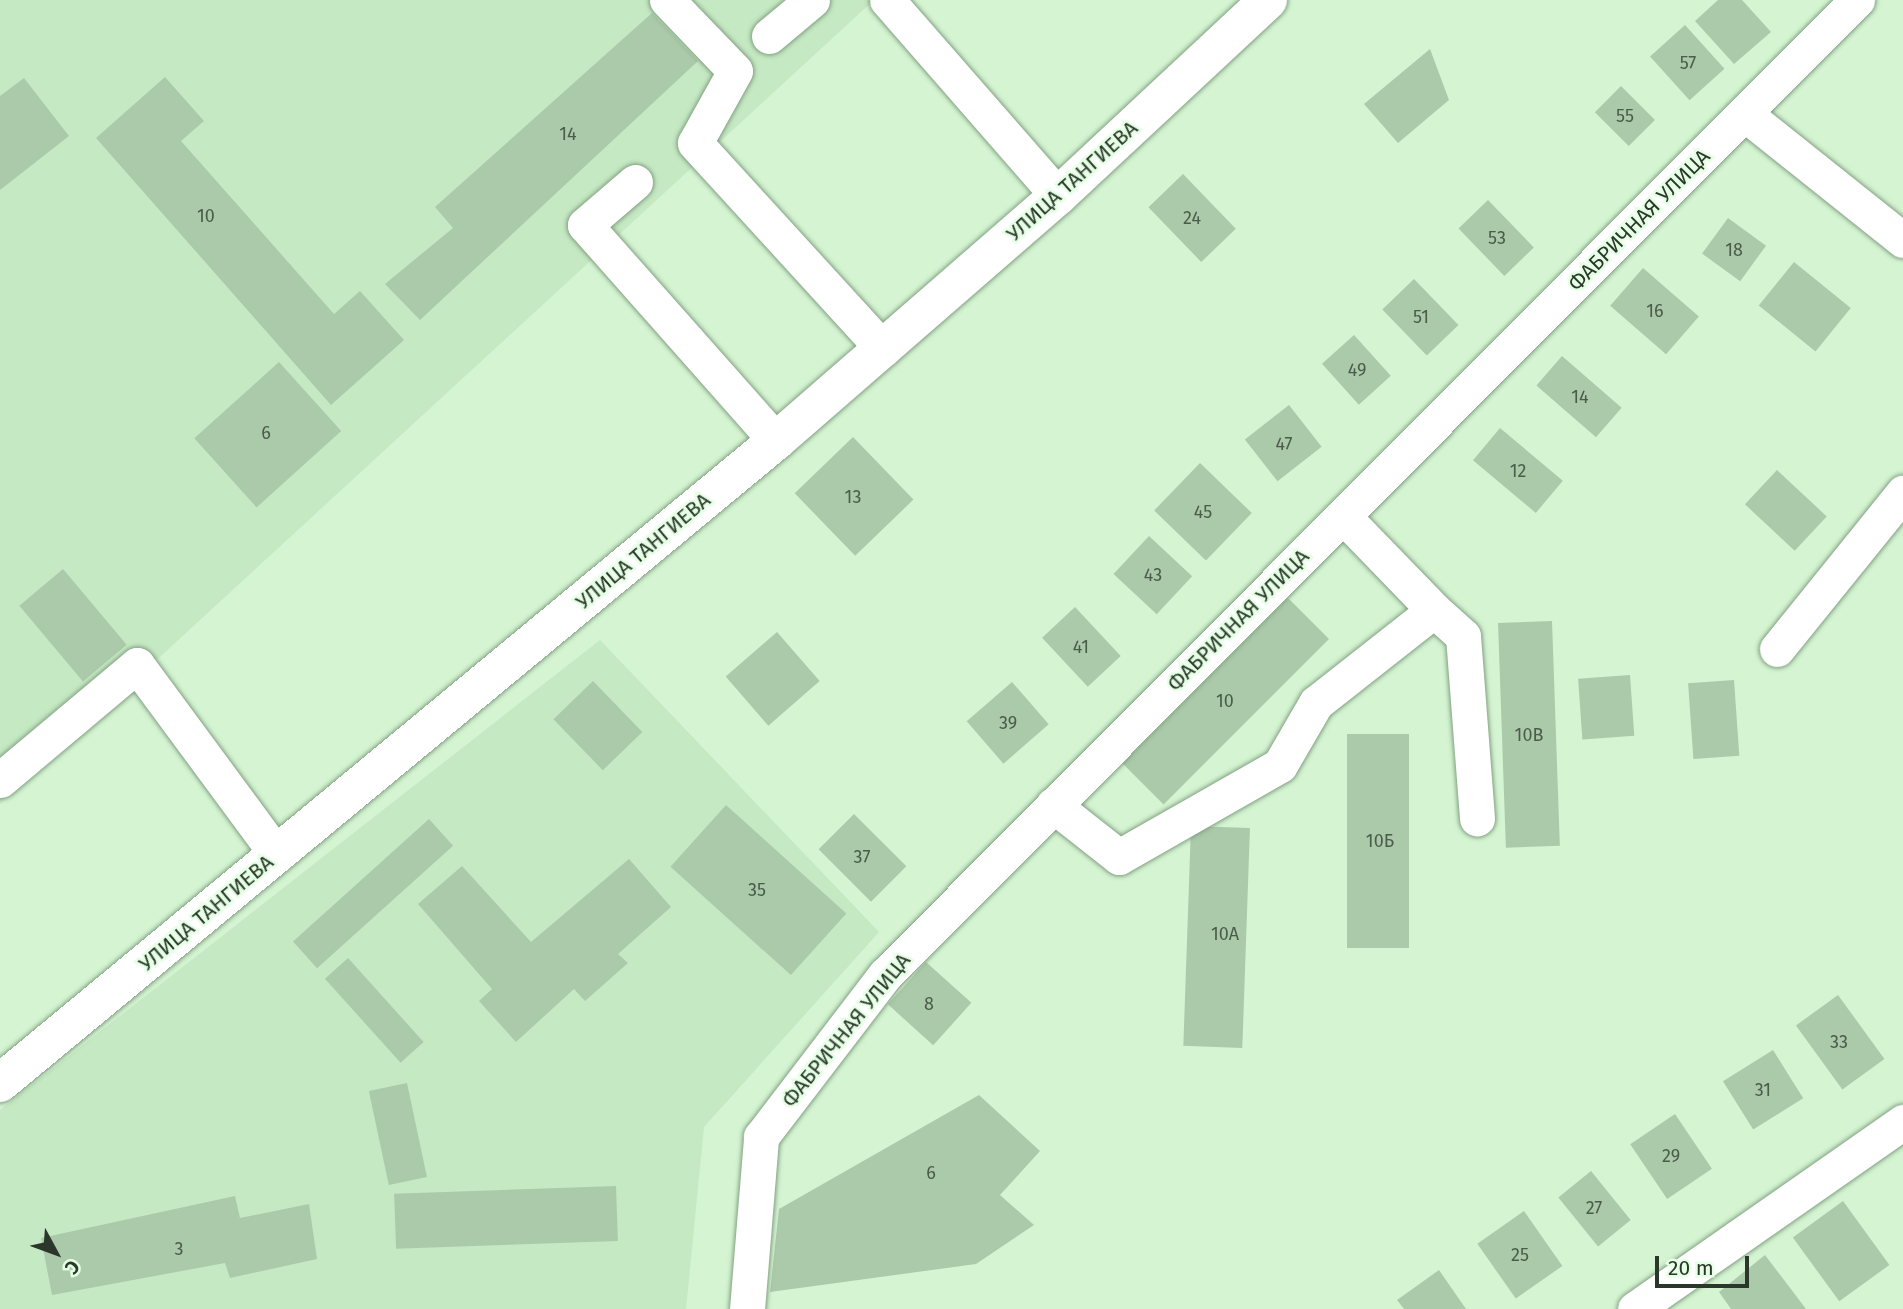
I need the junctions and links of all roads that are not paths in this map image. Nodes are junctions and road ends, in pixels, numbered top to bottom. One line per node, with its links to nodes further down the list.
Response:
1 (667, 0): 11 (street)
2 (813, 0): 6 (street)
3 (887, 0): 9 (street)
4 (1857, 0): 7 (street, ФАБРИЧНАЯ УЛИЦА)
5 (1254, 5): 9 (main road, УЛИЦА ТАНГИЕВА)
6 (769, 36)
7 (1745, 114): 10 (street); 14 (street, ФАБРИЧНАЯ УЛИЦА)
8 (635, 182): 12 (street)
9 (1058, 196): 11 (main road, УЛИЦА ТАНГИЕВА)
10 (1903, 240)
11 (883, 349): 12 (main road, УЛИЦА ТАНГИЕВА)
12 (776, 440): 20 (main road, УЛИЦА ТАНГИЕВА)
13 (1903, 493): 16 (street)
14 (1343, 516): 15 (street); 18 (street, ФАБРИЧНАЯ УЛИЦА)
15 (1434, 610): 18 (street); 19 (street)
16 (1777, 649)
17 (0, 780): 20 (street)
18 (1054, 805): 23 (street, ФАБРИЧНАЯ УЛИЦА)
19 (1477, 818)
20 (277, 855): 21 (main road, УЛИЦА ТАНГИЕВА)
21 (0, 1083)
22 (1903, 1122): 24 (street)
23 (747, 1309)
24 (1635, 1309)

